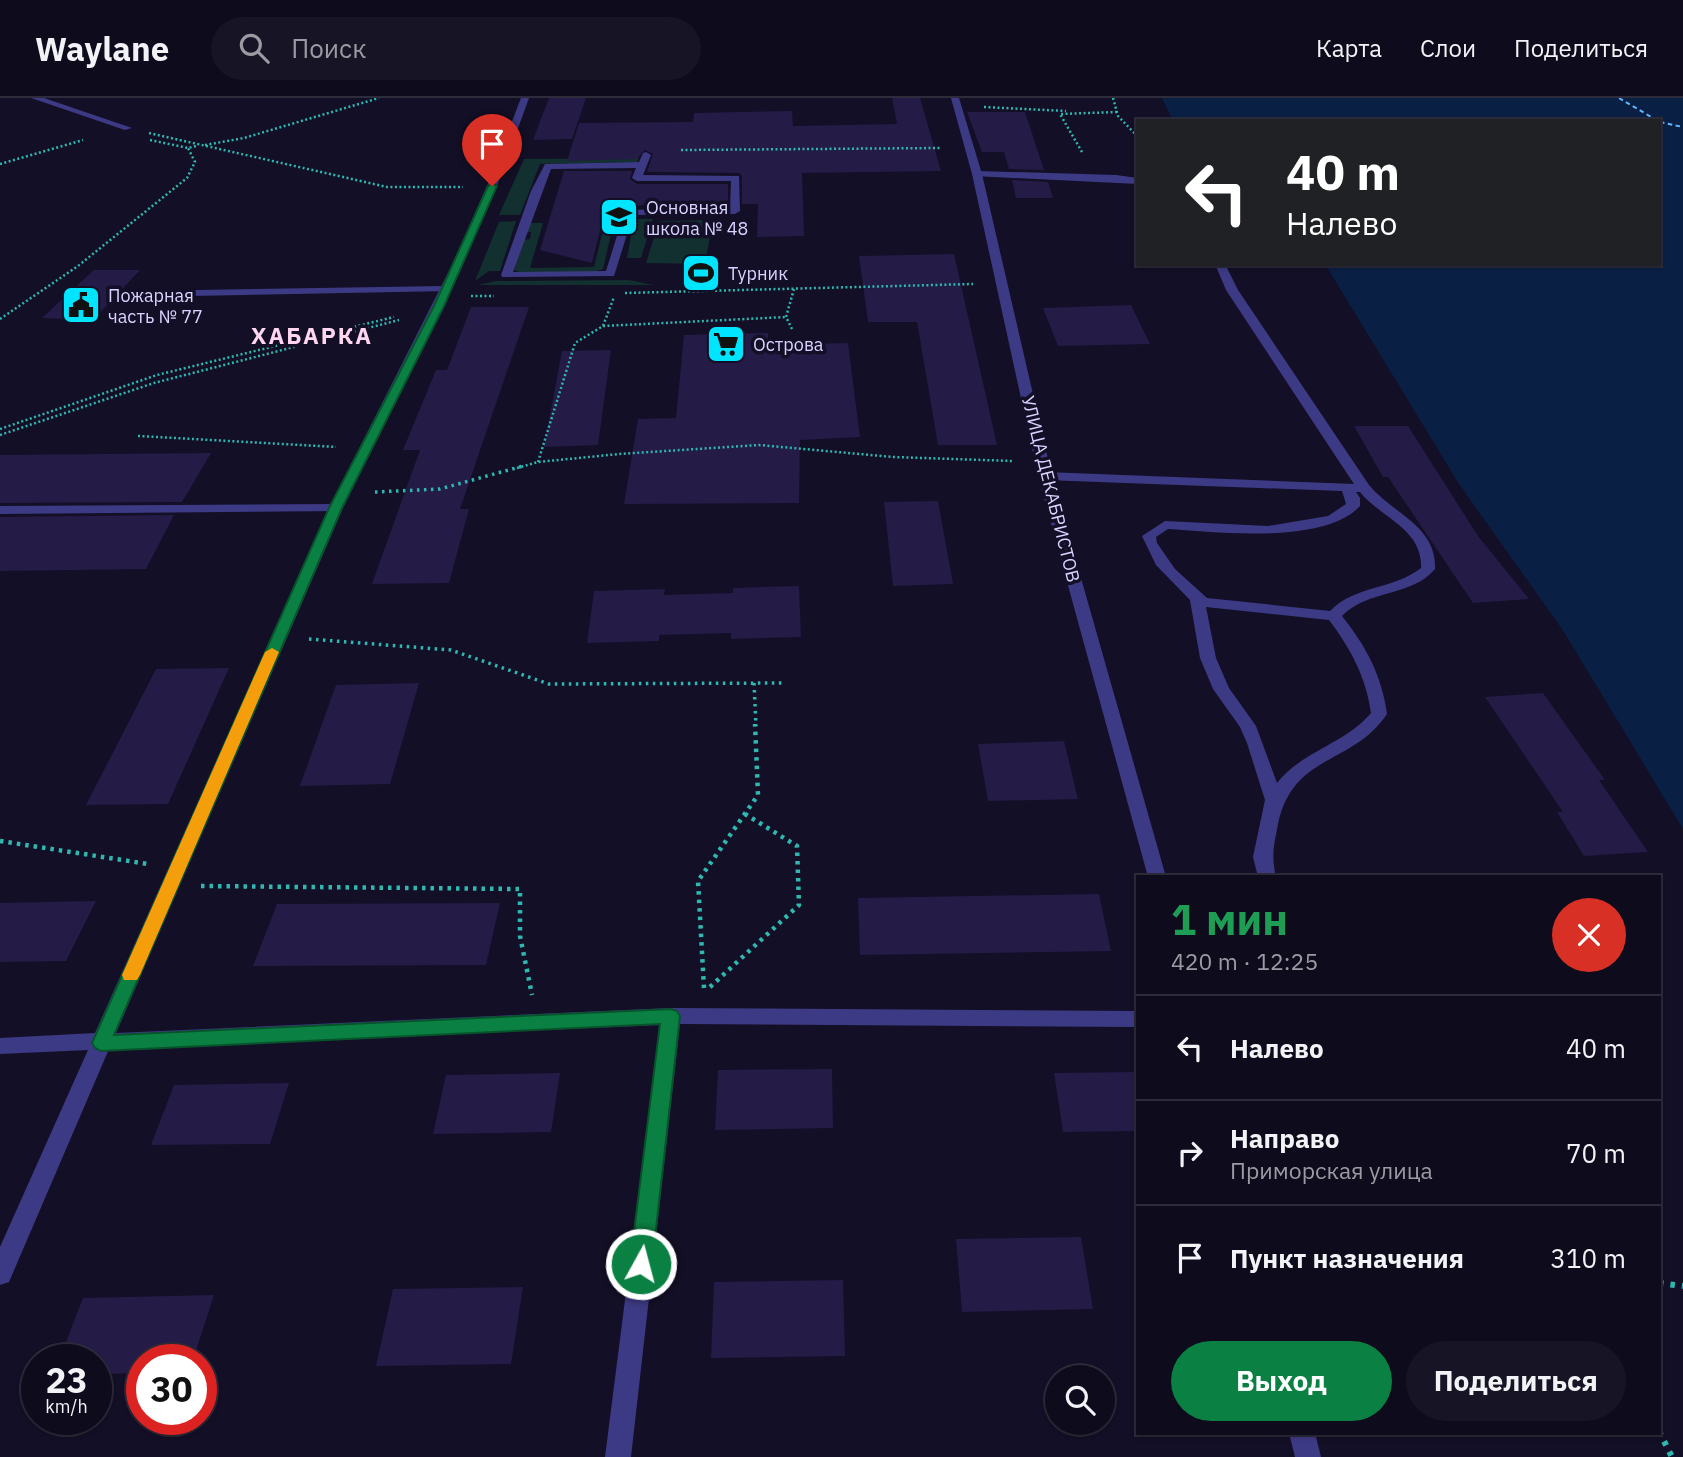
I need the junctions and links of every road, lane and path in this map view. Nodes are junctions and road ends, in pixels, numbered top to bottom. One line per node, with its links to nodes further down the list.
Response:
1 (35, 98): 9 (street)
2 (379, 98): 12 (path)
3 (525, 98): 20 (street)
4 (955, 98): 8 (street, УЛИЦА ДЕКАБРИСТОВ)
5 (1114, 98): 7 (path)
6 (1078, 112): 7 (path); 8 (path); 15 (path)
7 (1117, 112): 11 (path)
8 (960, 113): 13 (street, УЛИЦА ДЕКАБРИСТОВ)
9 (126, 128): 10 (path); 20 (path)
10 (113, 132): 12 (path); 17 (path)
11 (1136, 135)
12 (188, 148): 28 (path)
13 (969, 148): 14 (path); 18 (street, УЛИЦА ДЕКАБРИСТОВ)
14 (672, 150)
15 (1084, 156)
16 (644, 160): 16 (street)
17 (0, 164)
18 (976, 174): 19 (street); 22 (street, УЛИЦА ДЕКАБРИСТОВ)
19 (1136, 181)
20 (492, 186): 26 (street)
21 (1221, 266): 38 (street)
22 (1001, 284): 23 (path); 36 (street, УЛИЦА ДЕКАБРИСТОВ)
23 (793, 289): 27 (path); 29 (path)
24 (139, 294): 26 (street)
25 (495, 295): 26 (path)
26 (441, 300): 31 (path); 32 (path); 34 (street)
27 (786, 317): 29 (path); 30 (path)
28 (0, 319)
29 (603, 326): 35 (path)
30 (792, 330)
31 (0, 429)
32 (0, 435)
33 (138, 436): 34 (path)
34 (365, 449): 39 (street)
35 (538, 462): 36 (path); 39 (path)
36 (1043, 469): 37 (street); 50 (street, УЛИЦА ДЕКАБРИСТОВ)
37 (1346, 487): 38 (street); 41 (street)
38 (1364, 488): 42 (street)
39 (339, 500): 40 (street); 43 (street)
40 (0, 510)
41 (1197, 599): 42 (street); 46 (street)
42 (1334, 616): 46 (street)
43 (279, 636): 44 (path); 49 (street)
44 (754, 683): 45 (path); 47 (path)
45 (785, 683)
46 (1274, 800): 51 (street)
47 (745, 814): 47 (path)
48 (0, 841): 49 (path)
49 (178, 869): 52 (street)
50 (1156, 875)
51 (1266, 875)
52 (170, 886): 53 (path); 56 (street)
53 (534, 1003)
54 (671, 1016): 55 (street); 56 (street); 63 (street)
55 (1136, 1019)
56 (101, 1043): 57 (street); 58 (street)
57 (0, 1046)
58 (0, 1274)
59 (1661, 1283): 60 (path)
60 (1683, 1286)
61 (1302, 1435): 64 (street)
62 (1661, 1435): 65 (path)
63 (618, 1457)
64 (1308, 1457)
65 (1672, 1457)

